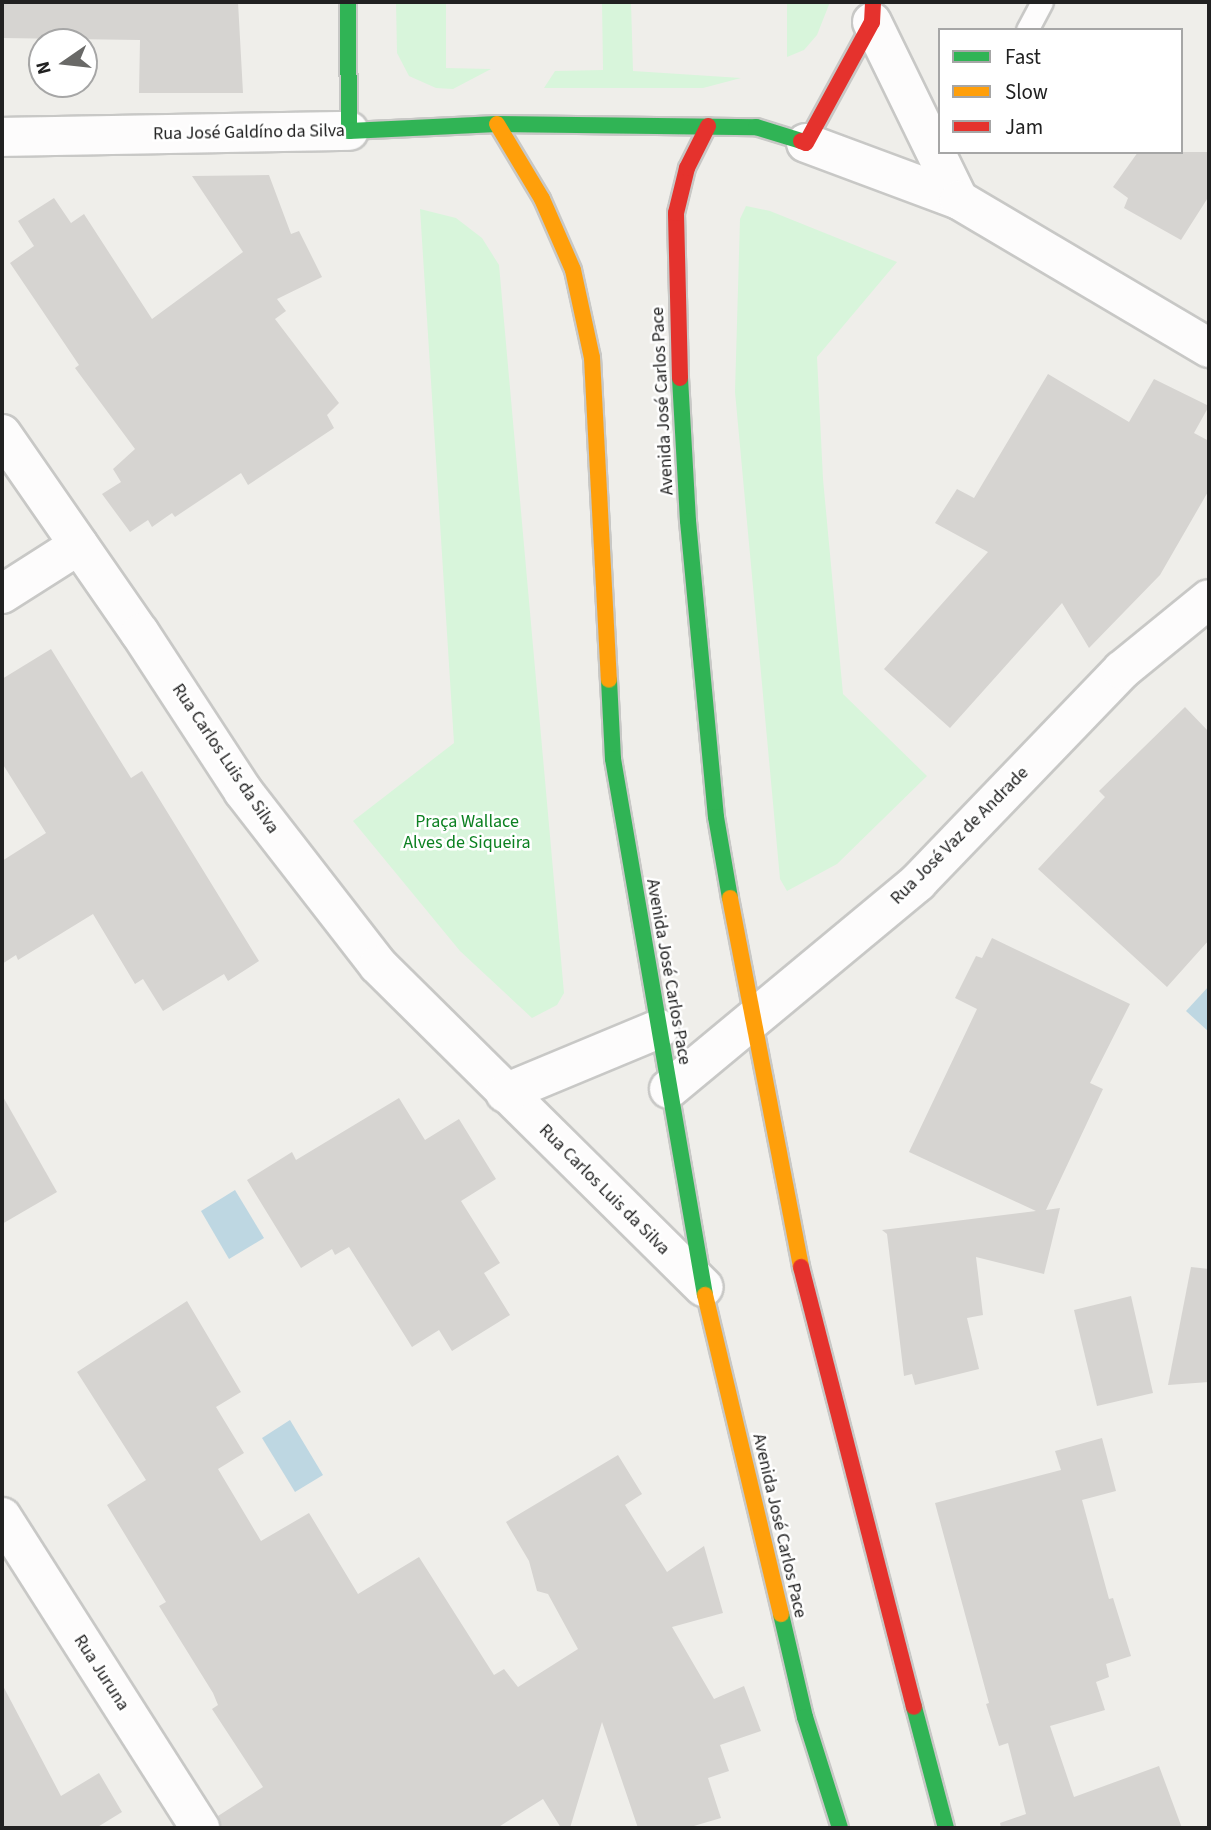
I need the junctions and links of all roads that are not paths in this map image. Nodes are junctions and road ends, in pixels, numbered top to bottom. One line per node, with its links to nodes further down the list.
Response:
1 (348, 2): 7 (main road)
2 (1042, 2): 4 (lane)
3 (873, 12): 9 (main road); 10 (street)
4 (1028, 28)
5 (497, 124): 6 (main road, Rua José Galdíno da Silva); 7 (main road, Rua José Galdíno da Silva); 17 (main road, Avenida José Carlos Pace)
6 (708, 126): 9 (main road, Rua José Galdíno da Silva); 16 (main road, Avenida José Carlos Pace)
7 (349, 131): 8 (street, Rua José Galdíno da Silva)
8 (2, 137)
9 (806, 143): 10 (street)
10 (959, 200): 11 (street)
11 (1209, 348)
12 (2, 434): 13 (street, Rua Carlos Luis da Silva)
13 (79, 545): 14 (street); 19 (street, Rua Carlos Luis da Silva)
14 (2, 594)
15 (1209, 599): 16 (street, Rua José Vaz de Andrade)
16 (751, 1021): 18 (street, Rua José Vaz de Andrade); 24 (main road, Avenida José Carlos Pace)
17 (659, 1029): 18 (main road, Avenida José Carlos Pace); 19 (street)
18 (668, 1089): 20 (main road, Avenida José Carlos Pace)
19 (505, 1093): 20 (street, Rua Carlos Luis da Silva)
20 (703, 1287): 23 (main road, Avenida José Carlos Pace)
21 (2, 1517): 22 (street, Rua Juruna)
22 (200, 1828)
23 (840, 1828)
24 (946, 1828)

